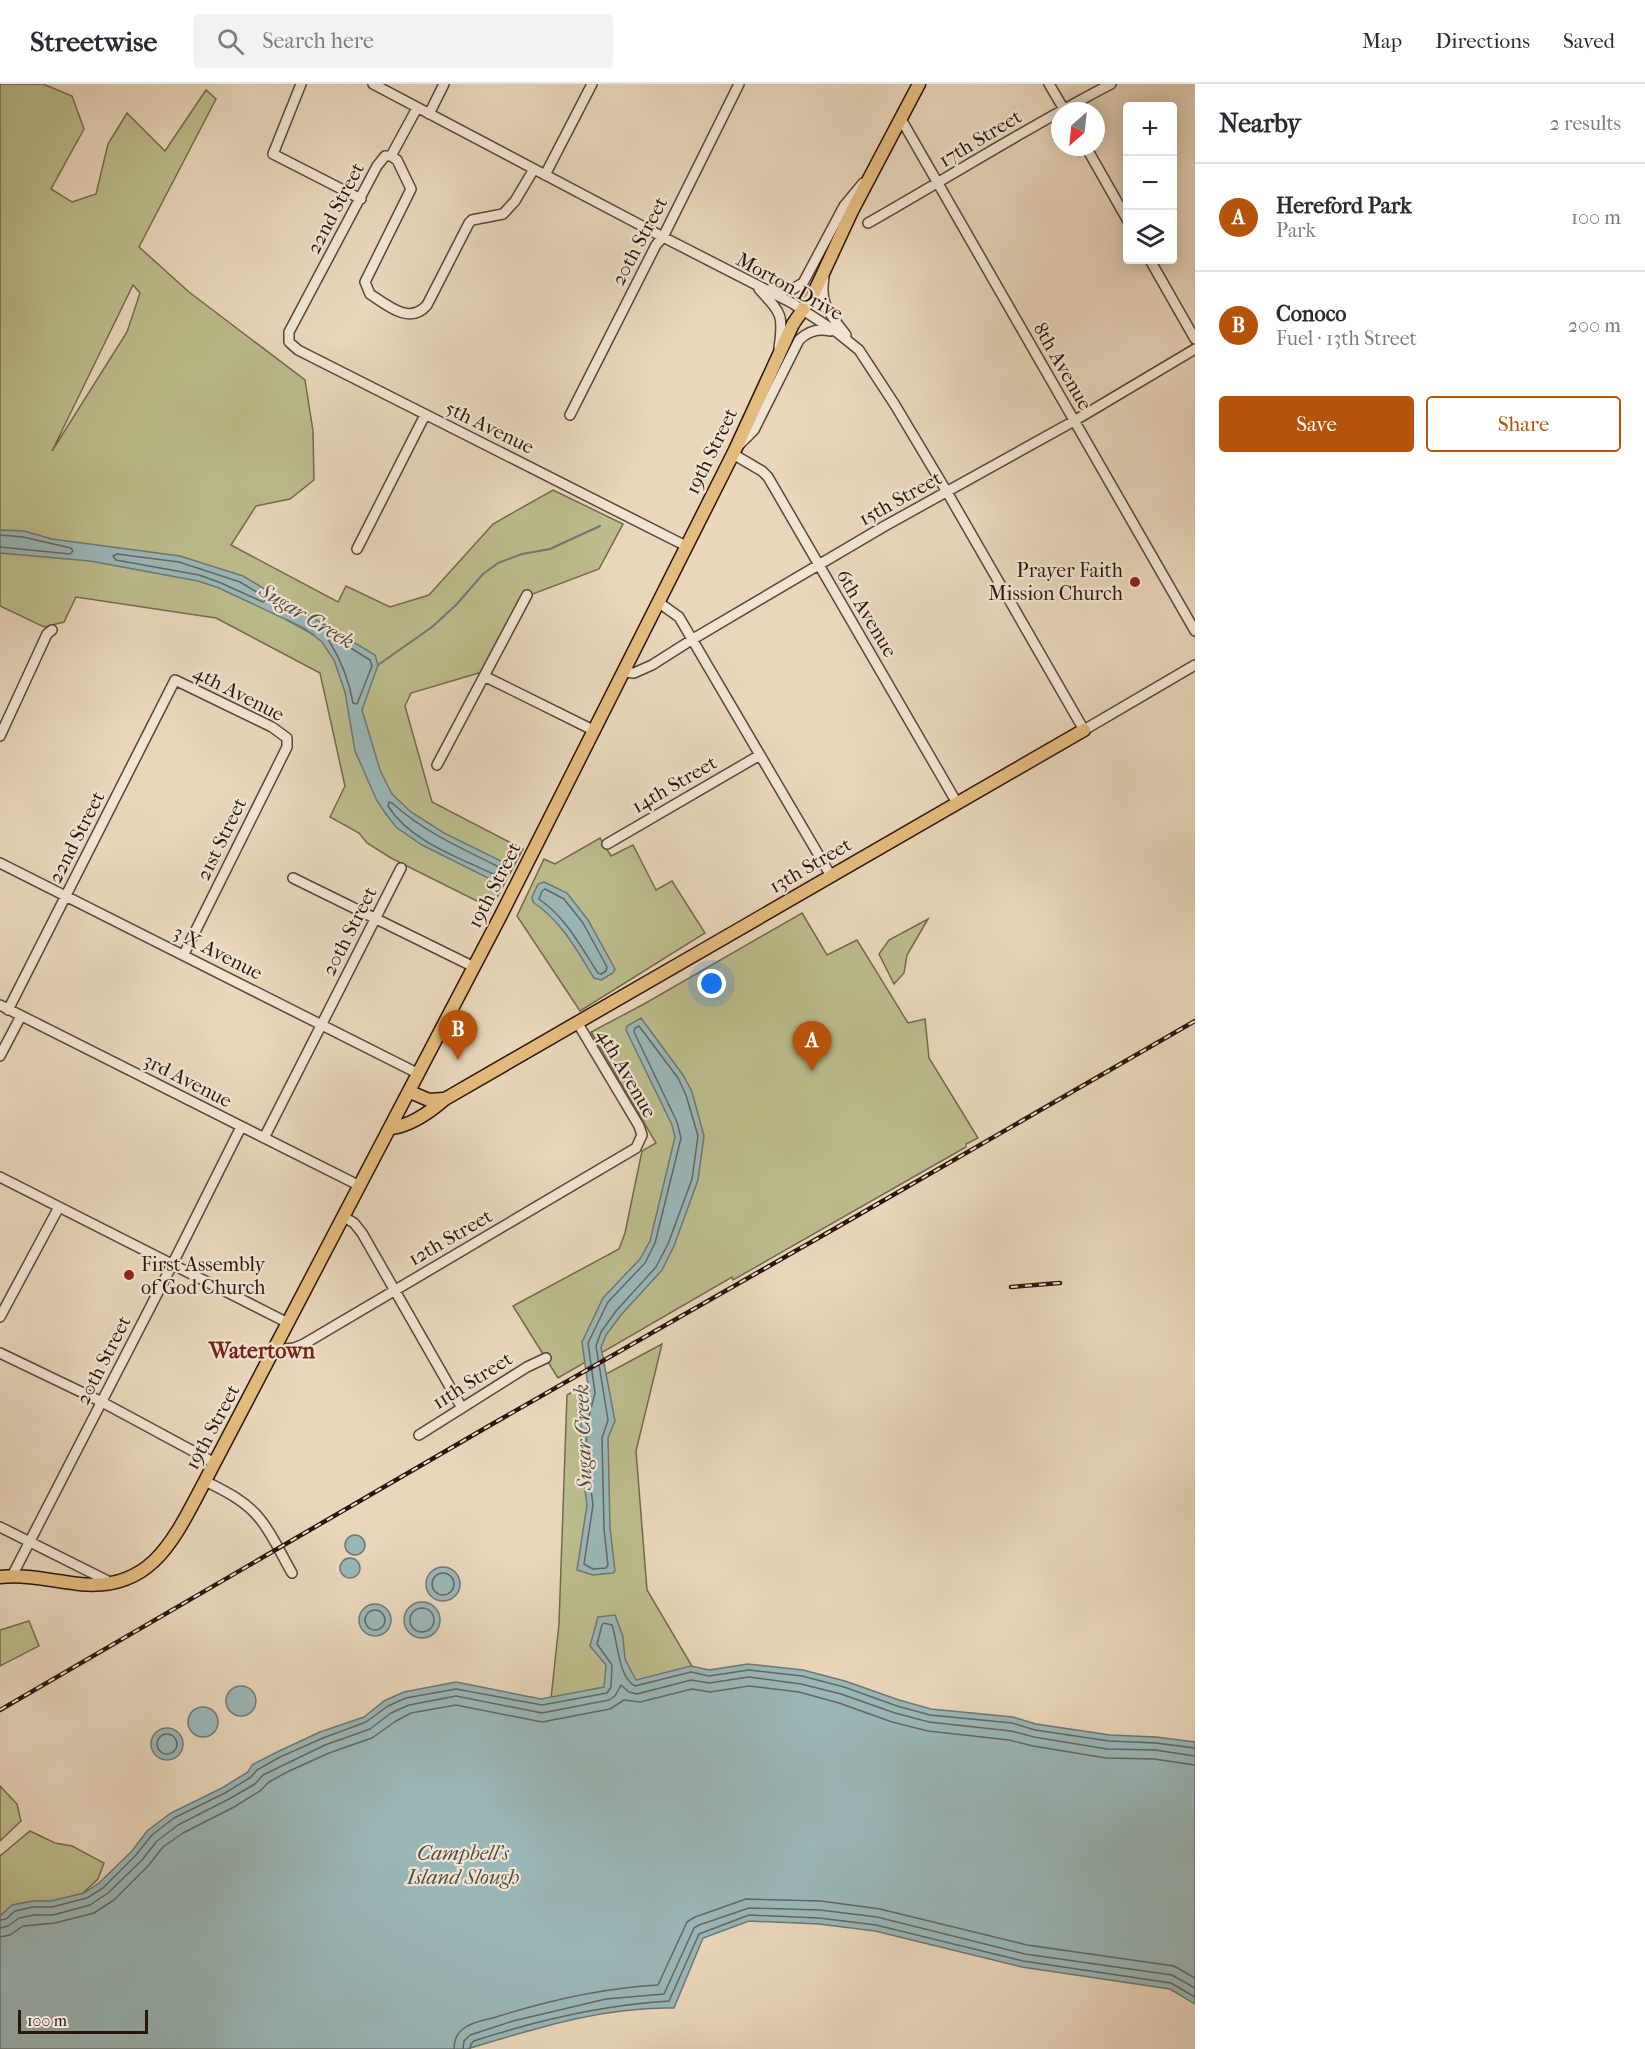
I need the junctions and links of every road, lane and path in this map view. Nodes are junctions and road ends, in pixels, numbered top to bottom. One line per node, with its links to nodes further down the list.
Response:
1 (301, 84): 21 (street)
2 (373, 84): 11 (street, Morton Drive)
3 (444, 84): 12 (street)
4 (592, 84): 19 (street)
5 (739, 84): 24 (street, 20th Street)
6 (919, 84): 14 (main road, 19th Street)
7 (1049, 84): 9 (street)
8 (1111, 84): 10 (street, 17th Street)
9 (1059, 102)
10 (1078, 102)
11 (417, 108): 12 (street, Morton Drive); 15 (street, 22nd Street)
12 (429, 114): 18 (street, Morton Drive)
13 (1051, 118): 20 (street, 17th Street)
14 (901, 119): 17 (main road, 19th Street); 20 (street, 8th Avenue)
15 (391, 156): 18 (street); 21 (street, 22nd Street)
16 (1091, 156): 22 (street)
17 (878, 165): 26 (main road, 19th Street); 27 (street)
18 (534, 169): 19 (street, Morton Drive)
19 (545, 175): 24 (street, Morton Drive)
20 (938, 184): 23 (street, 17th Street); 37 (street, 8th Avenue)
21 (360, 199): 29 (street, 22nd Street)
22 (1123, 212)
23 (868, 223)
24 (663, 237): 27 (street, Morton Drive); 36 (street, 20th Street)
25 (1152, 264): 31 (street)
26 (825, 271): 28 (main road, 19th Street); 33 (street)
27 (758, 286): 28 (street, Morton Drive); 34 (street)
28 (802, 311): 30 (street, Morton Drive); 34 (main road, 19th Street)
29 (289, 332): 35 (street, 5th Avenue)
30 (838, 333): 33 (street, Morton Drive); 38 (street)
31 (1195, 339)
32 (1195, 349): 37 (street, 15th Street)
33 (859, 350): 39 (street, Morton Drive)
34 (778, 353): 38 (main road, 19th Street)
35 (425, 415): 40 (street, 5th Avenue); 41 (street)
36 (570, 415)
37 (1074, 421): 39 (street, 15th Street); 46 (street, 8th Avenue)
38 (734, 452): 40 (main road, 19th Street); 42 (street, 6th Avenue)
39 (947, 492): 42 (street, 15th Street); 53 (street, Morton Drive)
40 (686, 546): 44 (main road, 19th Street)
41 (357, 549)
42 (819, 566): 47 (street, 15th Street); 58 (street, 6th Avenue)
43 (526, 595): 50 (street)
44 (658, 602): 47 (street); 49 (main road, 19th Street)
45 (52, 630): 54 (street)
46 (1195, 631)
47 (693, 639): 49 (street, 15th Street); 56 (street)
48 (1195, 665): 53 (street, 13th Street)
49 (623, 672): 52 (main road, 19th Street)
50 (484, 676): 52 (street); 57 (street)
51 (175, 680): 55 (street, 4th Avenue); 64 (street, 22nd Street)
52 (593, 730): 67 (main road, 19th Street)
53 (1084, 730): 58 (main road, 13th Street)
54 (0, 736)
55 (287, 738): 66 (street, 21st Street)
56 (760, 755): 59 (street, 14th Street); 62 (street)
57 (437, 765)
58 (957, 803): 62 (main road, 13th Street)
59 (607, 844)
60 (0, 863): 64 (street, 3 X Avenue)
61 (401, 868): 65 (street, 20th Street)
62 (831, 876): 70 (main road, 13th Street)
63 (293, 878): 65 (street)
64 (66, 896): 66 (street, 3 X Avenue); 68 (street, 22nd Street)
65 (375, 918): 67 (street); 71 (street, 20th Street)
66 (184, 954): 71 (street, 3 X Avenue)
67 (474, 967): 73 (main road, 19th Street)
68 (4, 1007): 69 (street, 3rd Avenue)
69 (21, 1016): 72 (street); 76 (street, 3rd Avenue)
70 (577, 1022): 75 (main road, 13th Street); 79 (street, 4th Avenue)
71 (321, 1025): 73 (street, 3 X Avenue); 78 (street, 20th Street)
72 (0, 1056)
73 (419, 1074): 74 (main road, 19th Street)
74 (410, 1092): 75 (main road); 77 (main road, 19th Street)
75 (445, 1099): 77 (main road, 13th Street)
76 (241, 1127): 78 (street, 3rd Avenue); 84 (street, 20th Street)
77 (391, 1128): 81 (main road, 19th Street)
78 (264, 1138): 81 (street, 3rd Avenue)
79 (639, 1143): 85 (street, 12th Street)
80 (0, 1177): 82 (street)
81 (360, 1186): 83 (main road, 19th Street)
82 (59, 1207): 84 (street); 86 (street)
83 (344, 1217): 85 (street); 87 (main road, 19th Street)
84 (172, 1265): 87 (street); 91 (street, 20th Street)
85 (394, 1291): 88 (street, 12th Street); 92 (street)
86 (0, 1317)
87 (288, 1323): 88 (main road, 19th Street)
88 (274, 1350): 94 (main road, 19th Street)
89 (0, 1353): 91 (street)
90 (546, 1358): 92 (street, 11th Street)
91 (102, 1402): 94 (street); 97 (street, 20th Street)
92 (462, 1408): 93 (street, 11th Street)
93 (419, 1435)
94 (215, 1463): 95 (main road, 19th Street)
95 (206, 1481): 98 (street); 100 (main road, 19th Street)
96 (0, 1527): 97 (street)
97 (30, 1542): 99 (street, 20th Street); 100 (street)
98 (292, 1573)
99 (6, 1576): 100 (main road, 19th Street)
100 (112, 1583)

